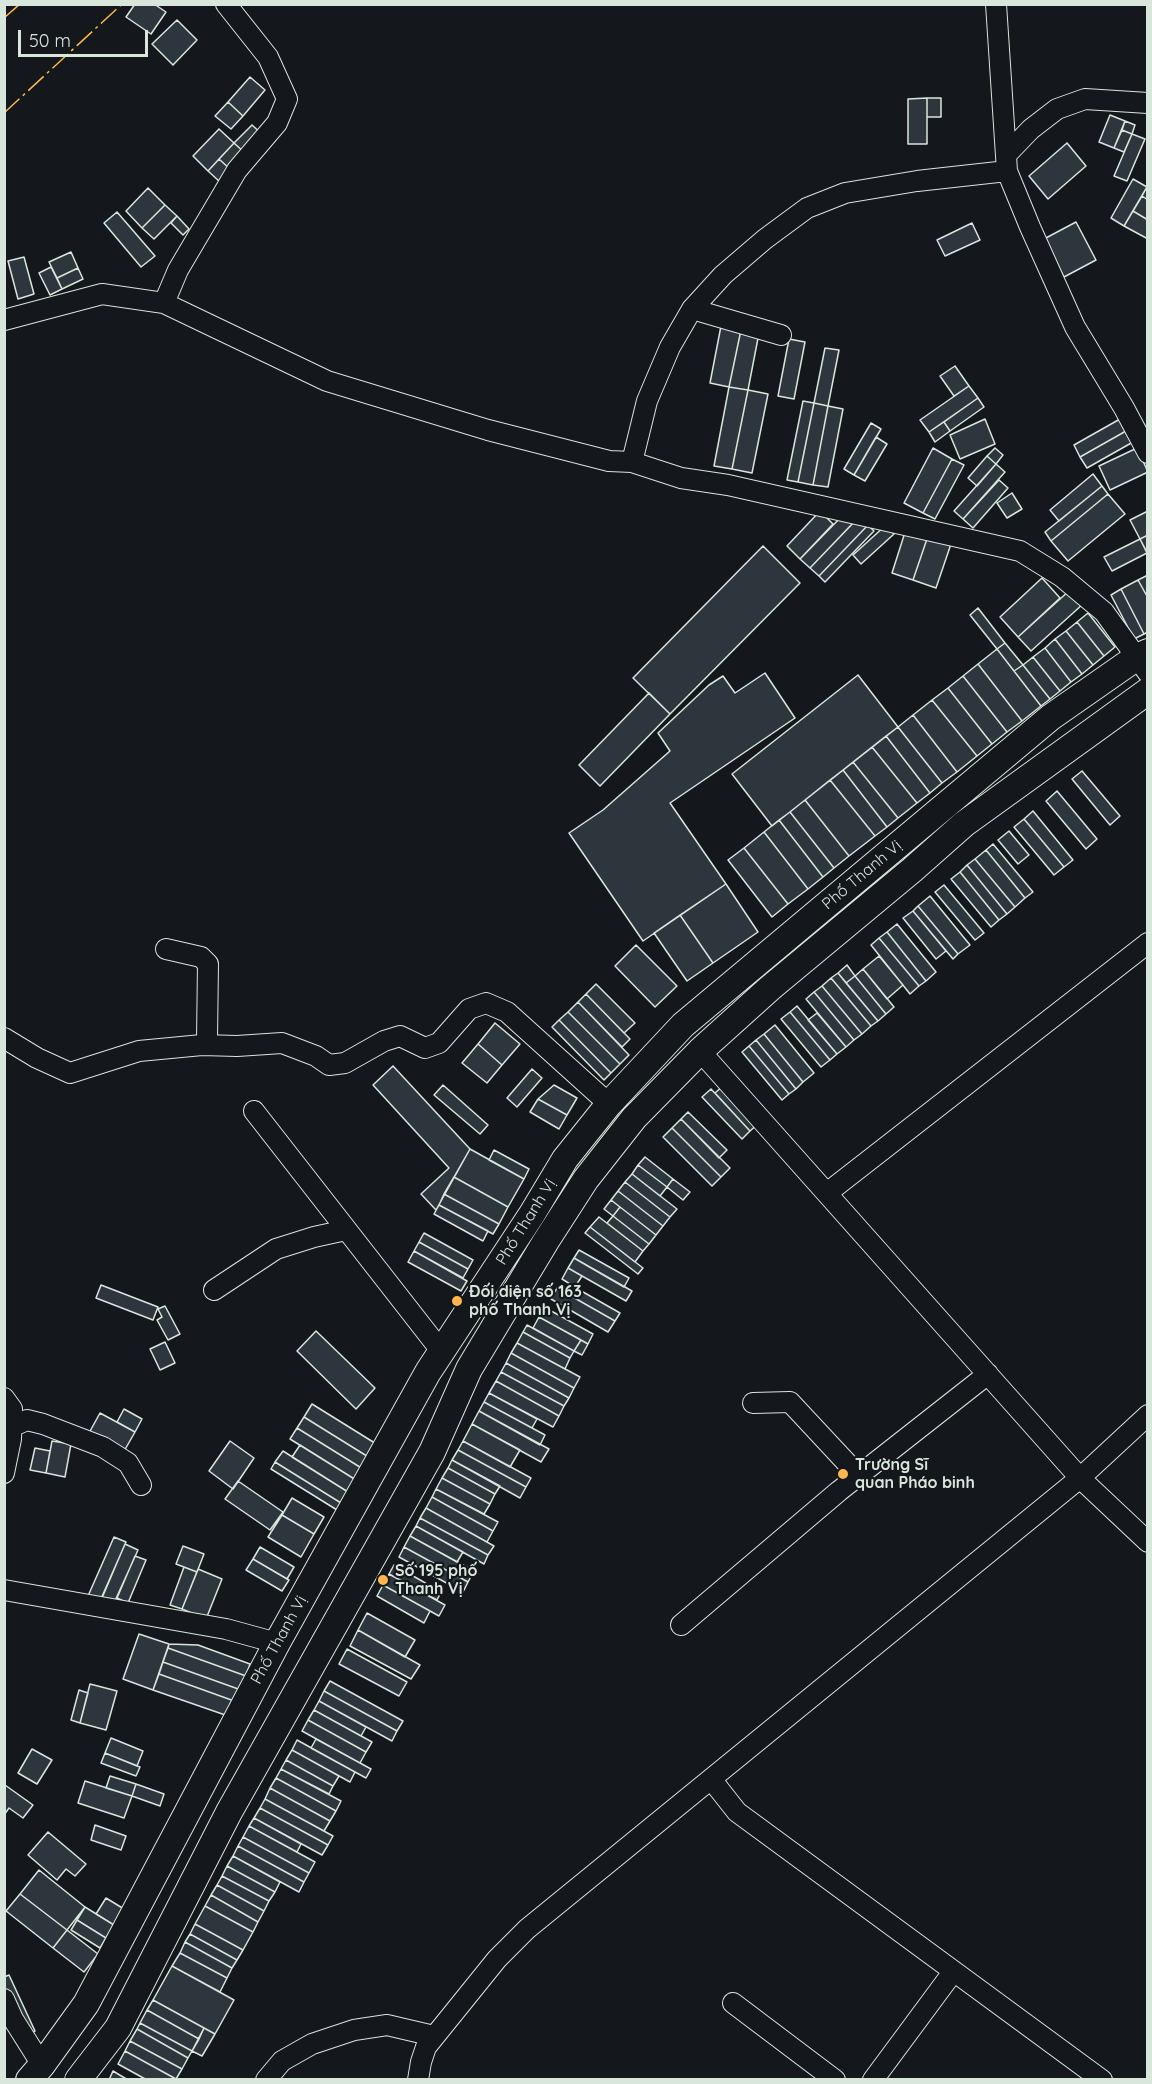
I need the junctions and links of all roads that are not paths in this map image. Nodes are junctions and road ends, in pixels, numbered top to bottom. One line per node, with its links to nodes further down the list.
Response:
1 (226, 4): 5 (street)
2 (996, 4): 4 (street)
3 (1148, 103): 4 (street)
4 (1007, 163): 6 (street); 9 (street)
5 (164, 303): 7 (street); 10 (street)
6 (692, 309): 8 (street); 10 (street)
7 (4, 320)
8 (781, 335)
9 (1148, 453)
10 (632, 462): 11 (street)
11 (1144, 661): 18 (main road, Phố Thanh Vị)
12 (1148, 691): 17 (main road, Phố Thanh Vị)
13 (1148, 943): 20 (street)
14 (166, 949): 16 (street)
15 (4, 1038): 16 (street)
16 (202, 1045): 18 (street)
17 (700, 1051): 20 (street); 43 (main road, Phố Thanh Vị)
18 (609, 1104): 23 (main road, Phố Thanh Vị)
19 (254, 1111): 21 (street)
20 (827, 1193): 24 (street)
21 (346, 1230): 22 (street); 23 (street)
22 (214, 1290)
23 (442, 1352): 36 (main road, Phố Thanh Vị)
24 (988, 1374): 30 (street); 31 (street)
25 (4, 1398): 28 (street)
26 (753, 1402): 30 (street)
27 (1148, 1415): 31 (street)
28 (11, 1427): 29 (street); 32 (street)
29 (4, 1473)
30 (859, 1476): 35 (street)
31 (1080, 1478): 33 (street); 37 (street)
32 (141, 1485)
33 (1148, 1542)
34 (4, 1590): 36 (street)
35 (681, 1625)
36 (277, 1643): 42 (main road, Phố Thanh Vị)
37 (711, 1779): 38 (street); 41 (street)
38 (953, 1972): 47 (street); 48 (street)
39 (4, 1999): 42 (street)
40 (733, 2003): 46 (street)
41 (434, 2036): 44 (street); 45 (street)
42 (35, 2072)
43 (78, 2079)
44 (266, 2079)
45 (418, 2079)
46 (835, 2079)
47 (873, 2079)
48 (1101, 2079)

